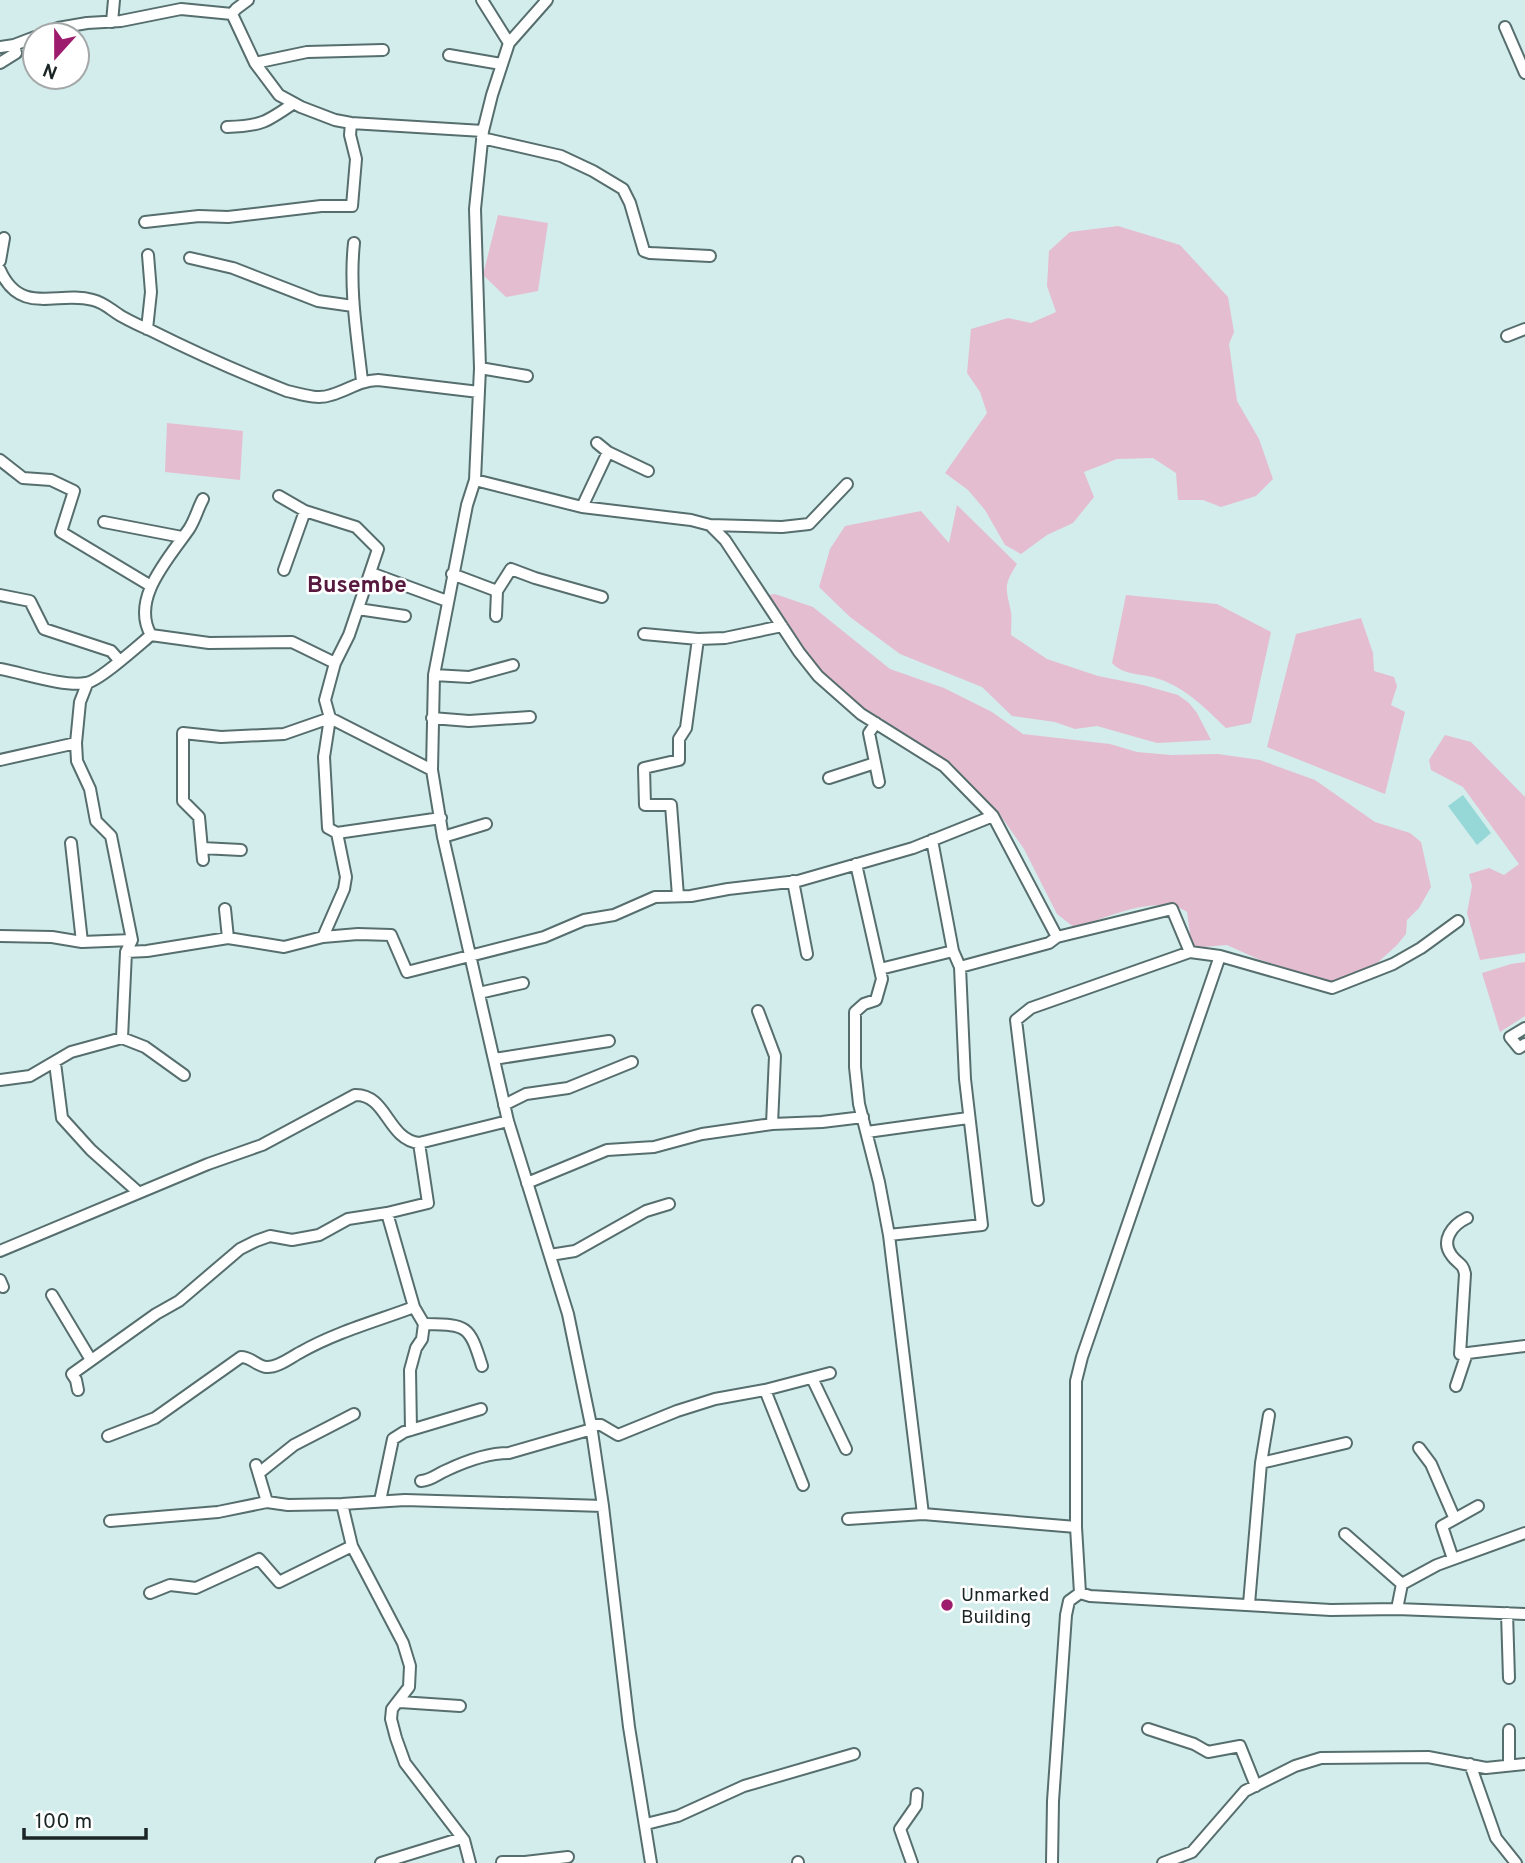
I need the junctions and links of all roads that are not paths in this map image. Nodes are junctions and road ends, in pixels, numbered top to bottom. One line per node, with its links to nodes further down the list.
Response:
1 (114, 0): 6 (street)
2 (248, 0): 5 (street)
3 (482, 0): 10 (street)
4 (547, 0): 10 (street)
5 (232, 14): 6 (street); 15 (street)
6 (112, 22): 7 (street)
7 (91, 23)
8 (1505, 27): 18 (street)
9 (21, 42): 11 (street)
10 (509, 43): 17 (street)
11 (14, 45): 12 (street); 16 (street)
12 (0, 47)
13 (383, 50): 15 (street)
14 (449, 55): 17 (street)
15 (255, 62): 19 (street)
16 (0, 63)
17 (501, 64): 22 (street)
18 (1525, 73)
19 (295, 103): 20 (street); 21 (street)
20 (351, 123): 22 (street); 23 (street)
21 (227, 127)
22 (483, 134): 27 (street); 35 (street)
23 (145, 222)
24 (4, 238): 29 (street)
25 (354, 243): 31 (street)
26 (148, 256): 32 (street)
27 (710, 256)
28 (190, 258): 31 (street)
29 (0, 261)
30 (0, 270): 32 (street)
31 (353, 306): 37 (street)
32 (147, 329): 37 (street)
33 (1525, 329): 34 (street)
34 (1507, 336)
35 (480, 368): 36 (street); 38 (street)
36 (527, 376)
37 (362, 381): 38 (street)
38 (479, 392): 43 (street)
39 (597, 443): 40 (street)
40 (608, 452): 42 (street); 47 (street)
41 (0, 460): 55 (street)
42 (648, 471)
43 (475, 480): 47 (street); 54 (street)
44 (847, 484): 50 (street)
45 (279, 496): 48 (street)
46 (202, 499): 51 (street)
47 (582, 507): 50 (street)
48 (305, 511): 52 (street); 53 (street)
49 (104, 522): 51 (street)
50 (710, 525): 63 (street)
51 (182, 537): 55 (street)
52 (284, 570)
53 (370, 573): 59 (street); 60 (street)
54 (452, 574): 56 (street); 59 (street)
55 (151, 586): 65 (street)
56 (497, 591): 58 (street); 62 (street)
57 (0, 595): 67 (street)
58 (602, 597)
59 (447, 601): 71 (street)
60 (358, 609): 61 (street); 68 (street)
61 (405, 616)
62 (496, 616)
63 (782, 626): 66 (street); 76 (street)
64 (644, 634): 66 (street)
65 (151, 635): 67 (street); 68 (street)
66 (698, 639): 93 (street)
67 (119, 660): 72 (street)
68 (335, 663): 75 (street)
69 (513, 665): 71 (street)
70 (0, 669): 72 (street)
71 (434, 675): 74 (street)
72 (87, 684): 77 (street)
73 (530, 717): 74 (street)
74 (432, 718): 80 (street)
75 (330, 719): 80 (street); 86 (street); 90 (street)
76 (876, 723): 79 (street); 83 (street)
77 (76, 743): 78 (street); 100 (street)
78 (0, 760)
79 (875, 762): 81 (street); 82 (street)
80 (432, 770): 84 (street)
81 (828, 778)
82 (879, 782)
83 (993, 816): 88 (street); 98 (street)
84 (441, 818): 86 (street); 87 (street)
85 (486, 824): 87 (street)
86 (337, 833): 97 (street)
87 (443, 837): 107 (street)
88 (933, 840): 91 (street); 102 (street)
89 (71, 843): 101 (street)
90 (241, 850)
91 (856, 864): 92 (street); 109 (street)
92 (793, 881): 93 (street); 105 (street)
93 (678, 896): 107 (street)
94 (225, 909): 99 (street)
95 (1458, 921): 106 (street)
96 (0, 937): 101 (street)
97 (323, 937): 99 (street); 107 (street)
98 (1057, 937): 104 (street); 108 (street)
99 (228, 938): 103 (street)
100 (132, 940): 101 (street); 103 (street)
101 (82, 942)
102 (953, 951): 108 (street); 109 (street)
103 (126, 952): 114 (street)
104 (1190, 952): 106 (street); 131 (street)
105 (807, 954)
106 (1220, 956): 171 (street)
107 (471, 957): 111 (street)
108 (960, 967): 124 (street)
109 (880, 969): 123 (street)
110 (523, 982): 111 (street)
111 (479, 993): 117 (street)
112 (758, 1012): 126 (street)
113 (1525, 1028): 116 (street)
114 (122, 1038): 119 (street); 120 (street)
115 (609, 1041): 117 (street)
116 (1525, 1044)
117 (494, 1059): 122 (street)
118 (632, 1062): 122 (street)
119 (55, 1063): 121 (street); 130 (street)
120 (184, 1075)
121 (0, 1080)
122 (505, 1105): 125 (street)
123 (863, 1116): 126 (street); 127 (street)
124 (968, 1118): 127 (street); 135 (street)
125 (508, 1121): 128 (street); 129 (street)
126 (772, 1124): 129 (street)
127 (867, 1132): 135 (street)
128 (419, 1143): 130 (street); 133 (street)
129 (527, 1183): 137 (street)
130 (138, 1192): 136 (street)
131 (1038, 1200)
132 (669, 1204): 137 (street)
133 (387, 1213): 139 (street); 143 (street)
134 (1467, 1219): 142 (street)
135 (889, 1235): 167 (street)
136 (0, 1251)
137 (550, 1255): 153 (street)
138 (52, 1295): 143 (street)
139 (414, 1307): 140 (street); 155 (street)
140 (424, 1324): 144 (street); 154 (street)
141 (1525, 1346): 142 (street)
142 (1467, 1353): 147 (street)
143 (91, 1360): 148 (street)
144 (482, 1366)
145 (830, 1373): 146 (street)
146 (812, 1378): 149 (street); 158 (street)
147 (1456, 1386)
148 (78, 1390)
149 (765, 1390): 153 (street); 161 (street)
150 (481, 1409): 154 (street)
151 (354, 1415): 163 (street)
152 (1269, 1415): 159 (street)
153 (592, 1427): 160 (street); 165 (street)
154 (411, 1430): 162 (street)
155 (108, 1436)
156 (1346, 1443): 159 (street)
157 (1419, 1448): 168 (street)
158 (846, 1449)
159 (1261, 1463): 179 (street)
160 (421, 1481)
161 (803, 1485)
162 (380, 1501): 164 (street); 165 (street)
163 (267, 1502): 164 (street); 170 (street)
164 (342, 1504): 174 (street)
165 (603, 1506): 194 (street)
166 (1478, 1506): 168 (street)
167 (923, 1514): 169 (street); 171 (street)
168 (1454, 1517): 175 (street)
169 (848, 1519)
170 (110, 1521)
171 (1076, 1527): 178 (street)
172 (1525, 1533): 175 (street)
173 (1345, 1534): 176 (street)
174 (352, 1546): 177 (street); 184 (street)
175 (1453, 1559): 176 (street)
176 (1402, 1584): 180 (street)
177 (150, 1593)
178 (1080, 1593): 179 (street); 203 (street)
179 (1249, 1604): 180 (street)
180 (1397, 1609): 181 (street)
181 (1507, 1613): 182 (street); 183 (street)
182 (1525, 1614)
183 (1509, 1678)
184 (400, 1702): 185 (street); 195 (street)
185 (460, 1706)
186 (1148, 1729): 192 (street)
187 (1509, 1730): 191 (street)
188 (854, 1754): 194 (street)
189 (1469, 1764): 191 (street); 192 (street); 205 (street)
190 (1525, 1764): 191 (street)
191 (1509, 1765)
192 (1256, 1786): 204 (street)
193 (917, 1794): 202 (street)
194 (646, 1824): 201 (street)
195 (462, 1838): 199 (street); 200 (street)
196 (568, 1857): 198 (street)
197 (502, 1862): 198 (street)
198 (534, 1862)
199 (381, 1863)
200 (470, 1863)
201 (651, 1863)
202 (912, 1863)
203 (1052, 1863)
204 (1163, 1863)
205 (1516, 1863)

